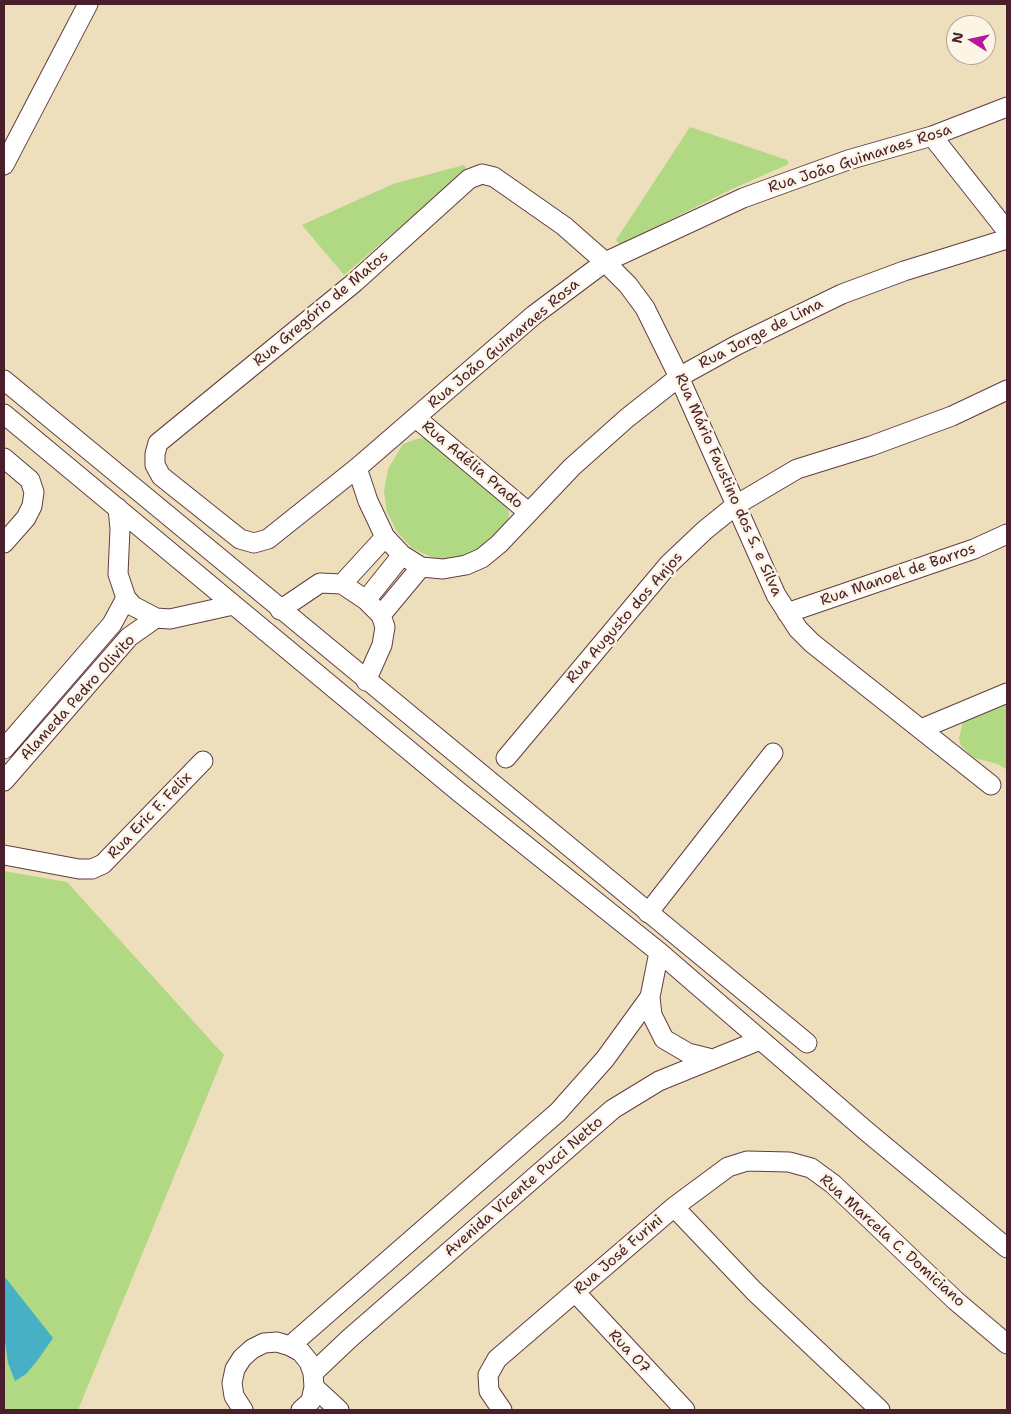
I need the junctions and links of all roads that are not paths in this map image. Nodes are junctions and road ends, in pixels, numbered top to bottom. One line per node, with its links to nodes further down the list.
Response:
1 (88, 4): 4 (street)
2 (1007, 107): 3 (street, Rua João Guimaraes Rosa)
3 (932, 136): 6 (street); 8 (street, Rua João Guimaraes Rosa)
4 (4, 166)
5 (482, 174): 8 (street, Rua Mário Faustino dos S. e Silva); 24 (street, Rua Gregório de Matos)
6 (1007, 232)
7 (1007, 239): 9 (street, Rua Jorge de Lima)
8 (605, 262): 9 (street, Rua Mário Faustino dos S. e Silva); 13 (street, Rua João Guimaraes Rosa)
9 (679, 377): 18 (street, Rua Mário Faustino dos S. e Silva); 20 (street, Rua Jorge de Lima)
10 (4, 380): 15 (street)
11 (1007, 390): 18 (street, Rua Augusto dos Anjos)
12 (4, 414): 17 (street)
13 (416, 418): 16 (street, Rua João Guimaraes Rosa); 20 (street, Rua Adélia Prado)
14 (4, 458): 23 (street)
15 (97, 458): 17 (street); 31 (street)
16 (357, 468): 22 (street); 24 (street, Rua João Guimaraes Rosa)
17 (81, 478): 19 (street)
18 (736, 505): 32 (street, Rua Mário Faustino dos S. e Silva); 40 (street, Rua Augusto dos Anjos)
19 (118, 508): 28 (street); 30 (street)
20 (528, 512): 26 (street, Rua Jorge de Lima)
21 (1007, 534): 32 (street, Rua Manoel de Barros)
22 (385, 537): 25 (street); 27 (street)
23 (4, 543)
24 (254, 543)
25 (402, 555): 26 (street); 29 (street)
26 (421, 567): 33 (street)
27 (342, 584): 29 (street); 31 (street)
28 (126, 598): 34 (street); 38 (street, Alameda Pedro Olivito)
29 (366, 600): 33 (street)
30 (233, 605): 34 (street); 45 (street)
31 (280, 610): 35 (street)
32 (787, 613): 37 (street, Rua Mário Faustino dos S. e Silva)
33 (381, 615): 35 (street)
34 (156, 618): 43 (street, Alameda Pedro Olivito)
35 (366, 681): 42 (street)
36 (1007, 693): 37 (street)
37 (921, 729): 44 (street, Rua Mário Faustino dos S. e Silva)
38 (4, 749)
39 (773, 753): 47 (street)
40 (506, 758)
41 (203, 761): 46 (street, Rua Eric F. Felix)
42 (476, 772): 45 (street); 47 (street)
43 (4, 781)
44 (991, 785)
45 (459, 792): 48 (street)
46 (4, 854)
47 (648, 913): 50 (street)
48 (659, 952): 49 (street); 51 (street)
49 (650, 997): 54 (street); 60 (street)
50 (766, 1009): 51 (street); 52 (street); 53 (street)
51 (730, 1013): 52 (street)
52 (760, 1040): 54 (street, Avenida Vicente Pucci Netto); 57 (street)
53 (807, 1043)
54 (712, 1059): 61 (street, Avenida Vicente Pucci Netto)
55 (766, 1160): 56 (street, Rua José Furini); 59 (street, Rua Marcela C. Domiciano)
56 (674, 1207): 58 (street, Rua José Furini); 66 (street)
57 (1007, 1248)
58 (575, 1292): 64 (street, Rua José Furini); 65 (street, Rua 07)
59 (1007, 1344)
60 (290, 1346): 61 (street); 62 (street)
61 (312, 1396): 63 (street)
62 (240, 1410)
63 (338, 1410)
64 (502, 1410)
65 (685, 1410)
66 (880, 1410)

